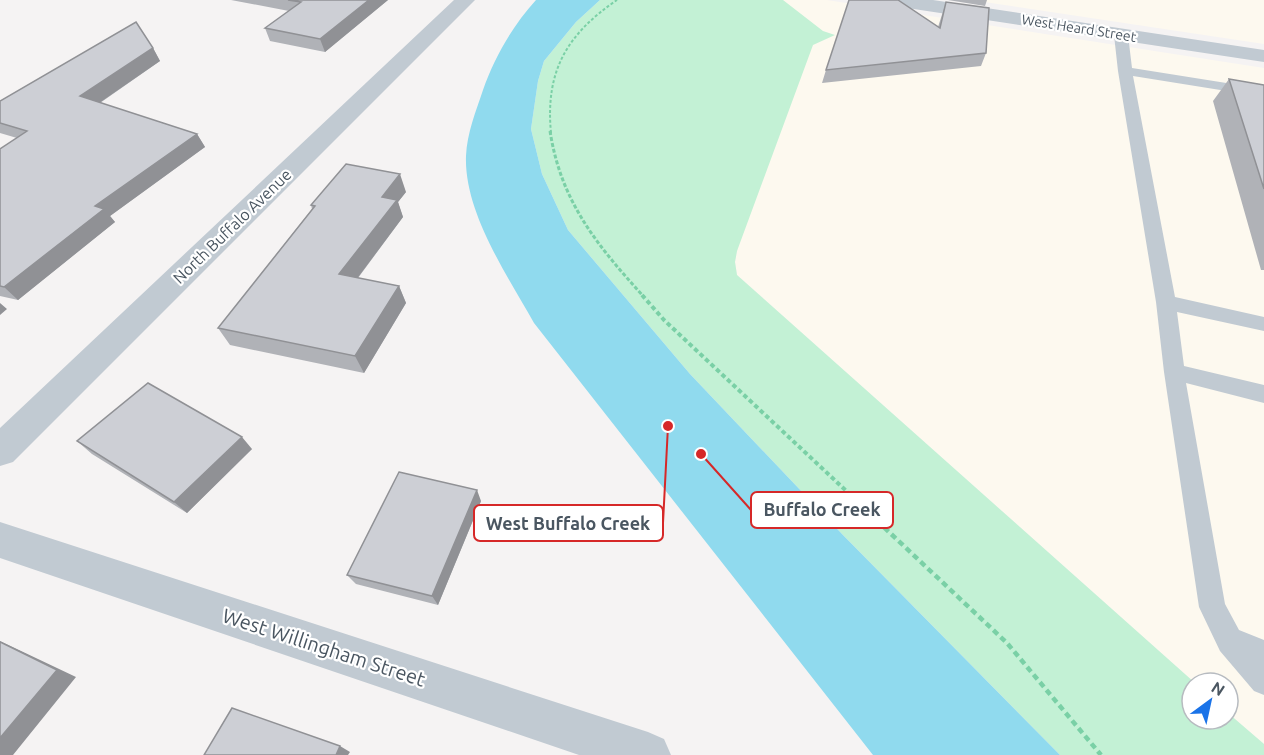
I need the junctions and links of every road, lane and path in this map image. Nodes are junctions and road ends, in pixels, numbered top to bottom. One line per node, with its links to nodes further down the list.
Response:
1 (465, 0): 12 (street, North Buffalo Avenue)
2 (617, 0): 18 (path)
3 (894, 0): 4 (street, West Heard Street)
4 (1121, 34): 5 (street, West Heard Street); 6 (lane)
5 (1264, 56)
6 (1125, 71): 7 (lane); 8 (lane)
7 (1264, 93)
8 (1166, 302): 9 (lane); 10 (lane)
9 (1264, 324)
10 (1174, 372): 11 (lane); 14 (lane)
11 (1264, 394)
12 (0, 451)
13 (0, 540): 17 (street, West Willingham Street)
14 (1230, 641): 15 (lane); 16 (lane)
15 (1264, 654)
16 (1264, 681)
17 (648, 755)
18 (1101, 755)

